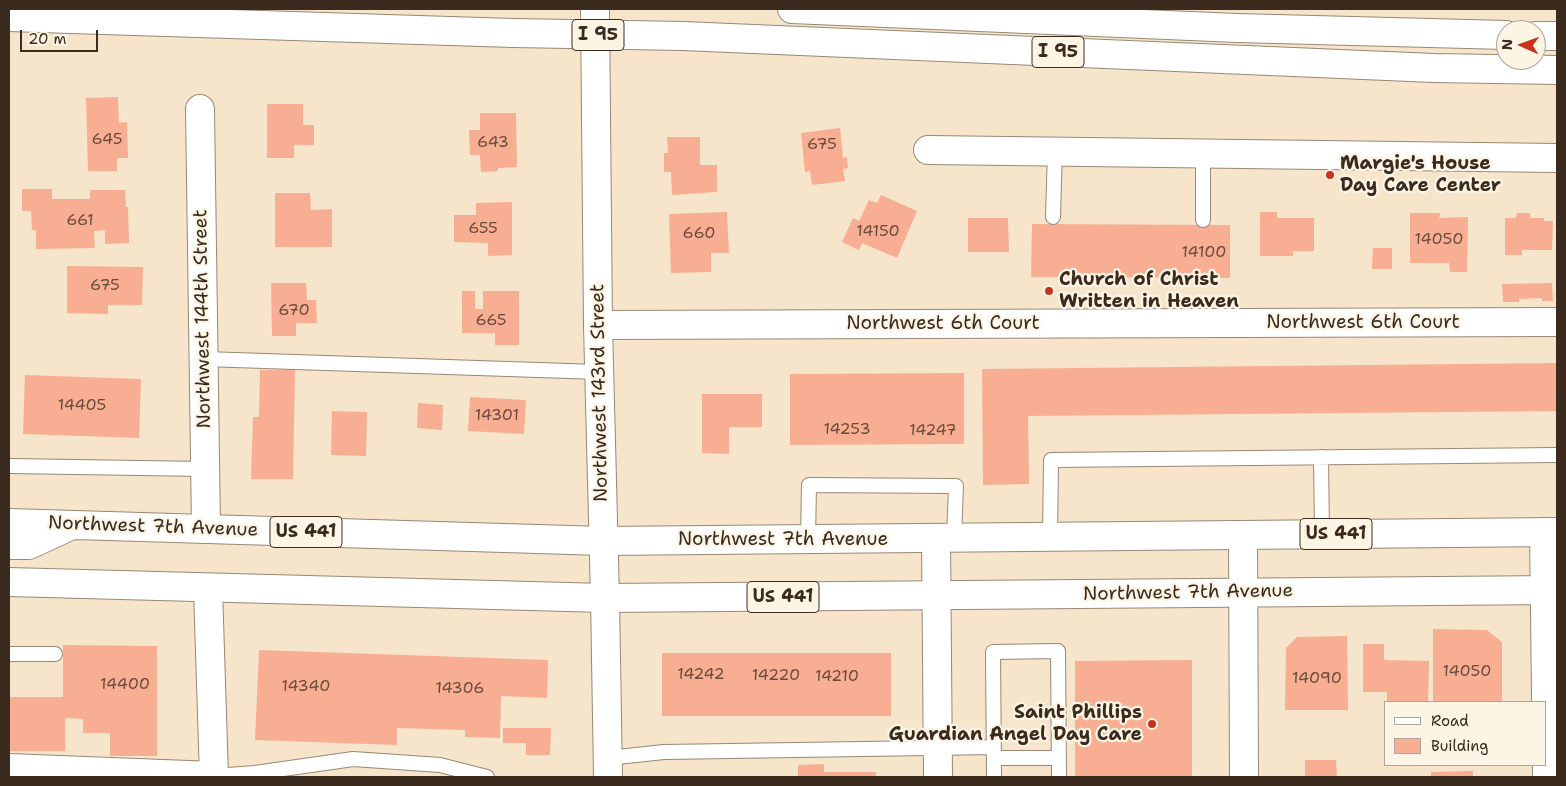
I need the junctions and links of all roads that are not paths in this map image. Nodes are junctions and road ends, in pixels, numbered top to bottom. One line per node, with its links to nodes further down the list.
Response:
1 (595, 9): 16 (main road, Northwest 143rd Street)
2 (792, 9): 4 (main road)
3 (9, 17): 5 (main road, I 95, bridge)
4 (1496, 35)
5 (1434, 68): 6 (main road, I 95); 7 (main road)
6 (1557, 70)
7 (1557, 80)
8 (200, 109): 17 (main road, Northwest 144th Street)
9 (928, 150): 10 (main road)
10 (1055, 151): 11 (main road); 13 (lane)
11 (1203, 153): 12 (main road); 14 (lane)
12 (1557, 158)
13 (1054, 216)
14 (1203, 220)
15 (1557, 322): 16 (main road, Northwest 6th Court)
16 (598, 325): 18 (main road, Northwest 143rd Street)
17 (204, 359): 18 (lane); 22 (main road, Northwest 144th Street)
18 (599, 372): 32 (main road, Northwest 143rd Street)
19 (1557, 455): 20 (lane)
20 (1320, 457): 27 (lane); 29 (lane)
21 (10, 466): 22 (lane)
22 (205, 469): 25 (main road, Northwest 144th Street)
23 (9, 523): 24 (main road, Northwest 7th Avenue / US 441)
24 (72, 525): 25 (main road, Northwest 7th Avenue / US 441); 33 (main road)
25 (206, 529): 32 (main road, Northwest 7th Avenue / US 441)
26 (1551, 532): 27 (main road, Northwest 7th Avenue / US 441); 36 (main road)
27 (1322, 534): 28 (main road, Northwest 7th Avenue / US 441)
28 (1243, 535): 29 (main road, Northwest 7th Avenue / US 441); 37 (main road)
29 (1050, 537): 30 (main road, Northwest 7th Avenue / US 441)
30 (945, 538): 31 (main road, Northwest 7th Avenue / US 441); 31 (lane); 38 (main road)
31 (808, 539): 32 (main road, Northwest 7th Avenue / US 441)
32 (603, 541): 39 (main road, Northwest 143rd Street)
33 (9, 545)
34 (9, 582): 35 (main road, Northwest 7th Avenue / US 441)
35 (208, 589): 39 (main road, Northwest 7th Avenue / US 441); 48 (main road)
36 (1551, 590): 37 (main road, Northwest 7th Avenue / US 441); 42 (main road)
37 (1243, 592): 38 (main road, Northwest 7th Avenue / US 441); 53 (main road)
38 (936, 596): 39 (main road, Northwest 7th Avenue / US 441); 43 (main road)
39 (605, 598): 47 (main road, Northwest 143rd Street)
40 (9, 654): 41 (lane)
41 (55, 654)
42 (1549, 738): 54 (main road)
43 (938, 747): 44 (lane); 47 (lane); 50 (main road)
44 (994, 752): 45 (lane); 45 (lane); 51 (lane)
45 (1058, 758): 52 (lane)
46 (9, 768): 48 (main road)
47 (608, 768)
48 (214, 777): 49 (lane)
49 (487, 777)
50 (938, 777)
51 (994, 777)
52 (1059, 777)
53 (1244, 777)
54 (1547, 777)

